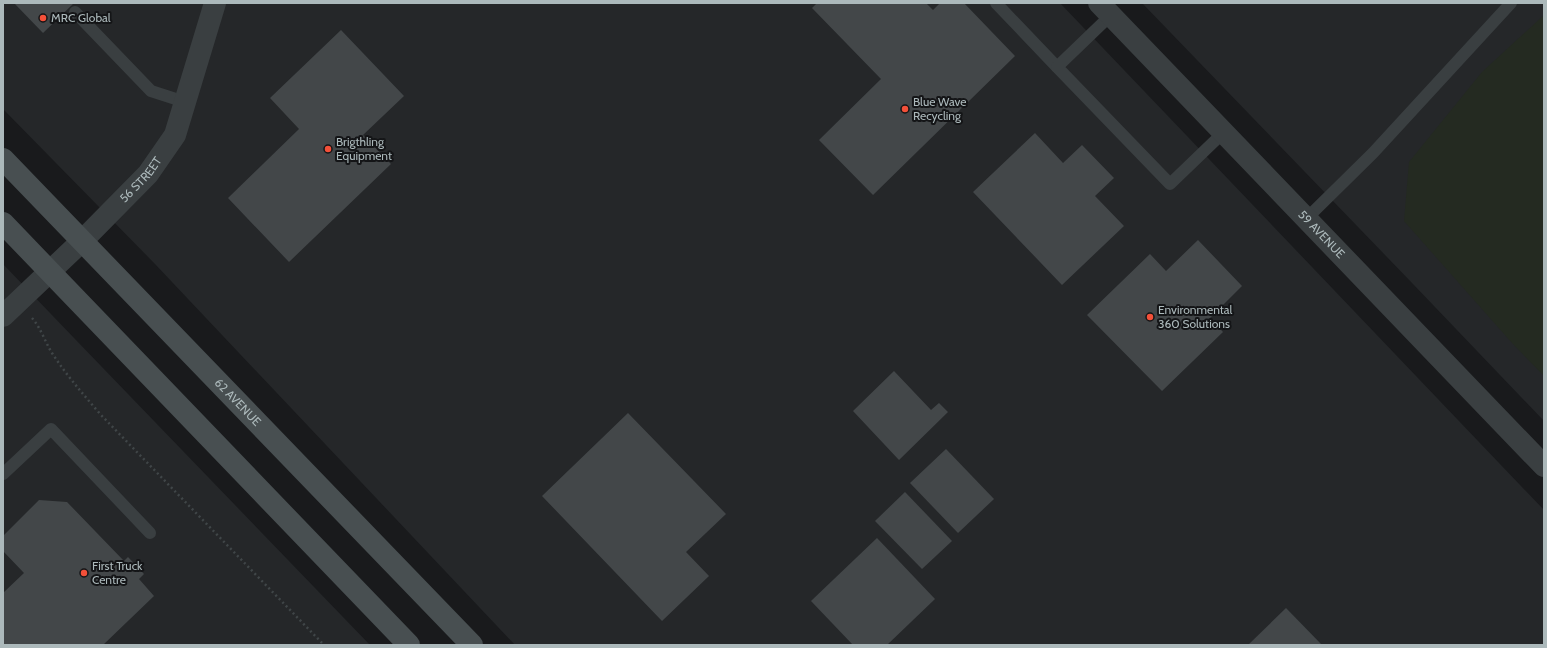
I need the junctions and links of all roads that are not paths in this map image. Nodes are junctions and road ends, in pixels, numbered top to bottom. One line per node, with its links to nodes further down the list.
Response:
1 (215, 3): 7 (street, 56 STREET)
2 (996, 3): 6 (lane)
3 (1511, 3): 10 (lane)
4 (1103, 6): 6 (lane); 8 (street, 59 AVENUE)
5 (75, 12): 7 (lane)
6 (1057, 67): 8 (lane)
7 (185, 102): 12 (street, 56 STREET)
8 (1224, 132): 10 (street, 59 AVENUE)
9 (3, 159): 12 (main road, 62 AVENUE)
10 (1306, 219): 15 (street, 59 AVENUE)
11 (3, 223): 13 (main road)
12 (82, 241): 13 (street, 56 STREET); 19 (main road, 62 AVENUE)
13 (50, 271): 14 (street, 56 STREET); 18 (main road)
14 (3, 316)
15 (1544, 466)
16 (3, 474): 17 (lane)
17 (150, 533)
18 (410, 645)
19 (472, 645)

